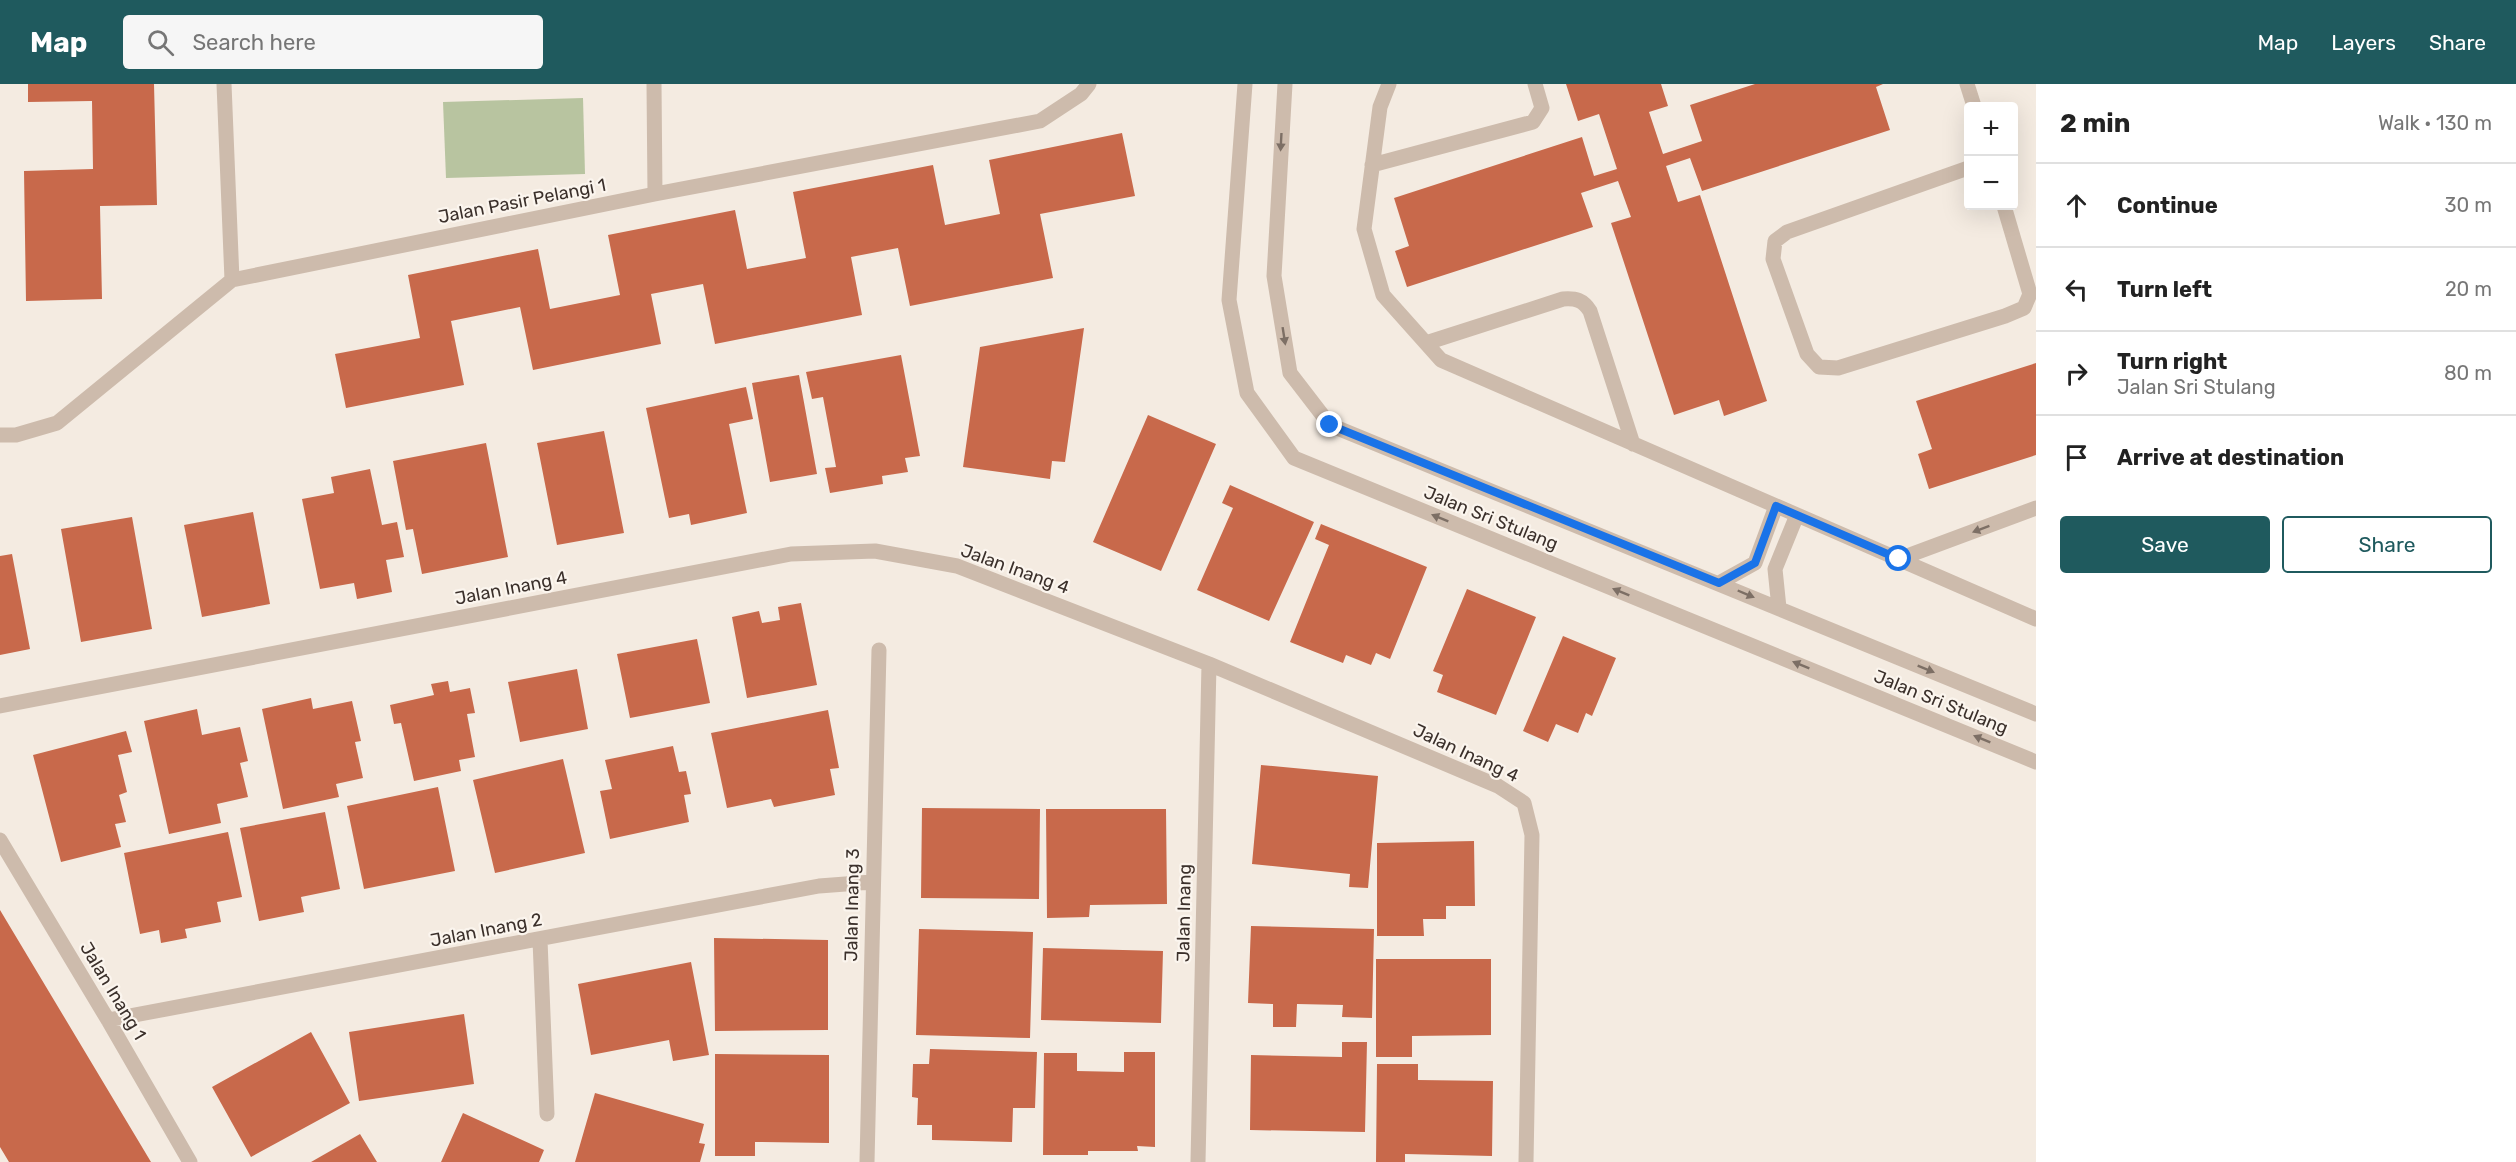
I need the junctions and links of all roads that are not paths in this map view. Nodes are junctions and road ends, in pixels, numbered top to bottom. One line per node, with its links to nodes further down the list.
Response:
1 (224, 84): 14 (street)
2 (654, 84): 12 (street)
3 (1089, 84): 12 (street, Jalan Pasir Pelangi 1)
4 (1245, 84): 29 (street, Jalan Sri Stulang, one-way to 4)
5 (1285, 84): 22 (street, Jalan Sri Stulang, one-way to 22)
6 (1389, 84): 10 (street)
7 (1535, 84): 10 (street)
8 (1967, 84): 9 (street)
9 (1973, 102)
10 (1372, 165): 15 (street)
11 (1964, 169): 13 (street)
12 (655, 194): 14 (street, Jalan Pasir Pelangi 1)
13 (2005, 210)
14 (232, 280): 16 (street, Jalan Pasir Pelangi 1)
15 (1426, 343): 17 (street); 17 (street)
16 (0, 435)
17 (1633, 444): 18 (street)
18 (1776, 506): 20 (street); 22 (street)
19 (2036, 508): 21 (street, one-way to 21)
20 (1797, 515): 21 (street); 23 (street)
21 (1899, 559): 24 (street)
22 (1719, 583): 23 (street, Jalan Sri Stulang, one-way to 23)
23 (1779, 608): 28 (street, Jalan Sri Stulang, one-way to 28)
24 (2036, 619)
25 (879, 650): 31 (street, Jalan Inang 3)
26 (1209, 664): 27 (street, Jalan Inang 4); 37 (street, Jalan Inang); 38 (street, Jalan Inang 4)
27 (0, 706)
28 (2036, 714)
29 (2036, 762)
30 (0, 840): 33 (street, Jalan Inang 1)
31 (872, 882): 32 (street, Jalan Inang 2); 36 (street, Jalan Inang 3)
32 (540, 940): 33 (street, Jalan Inang 2); 34 (street)
33 (108, 1020): 35 (street, Jalan Inang 1)
34 (547, 1114)
35 (190, 1162)
36 (867, 1162)
37 (1198, 1162)
38 (1526, 1162)

